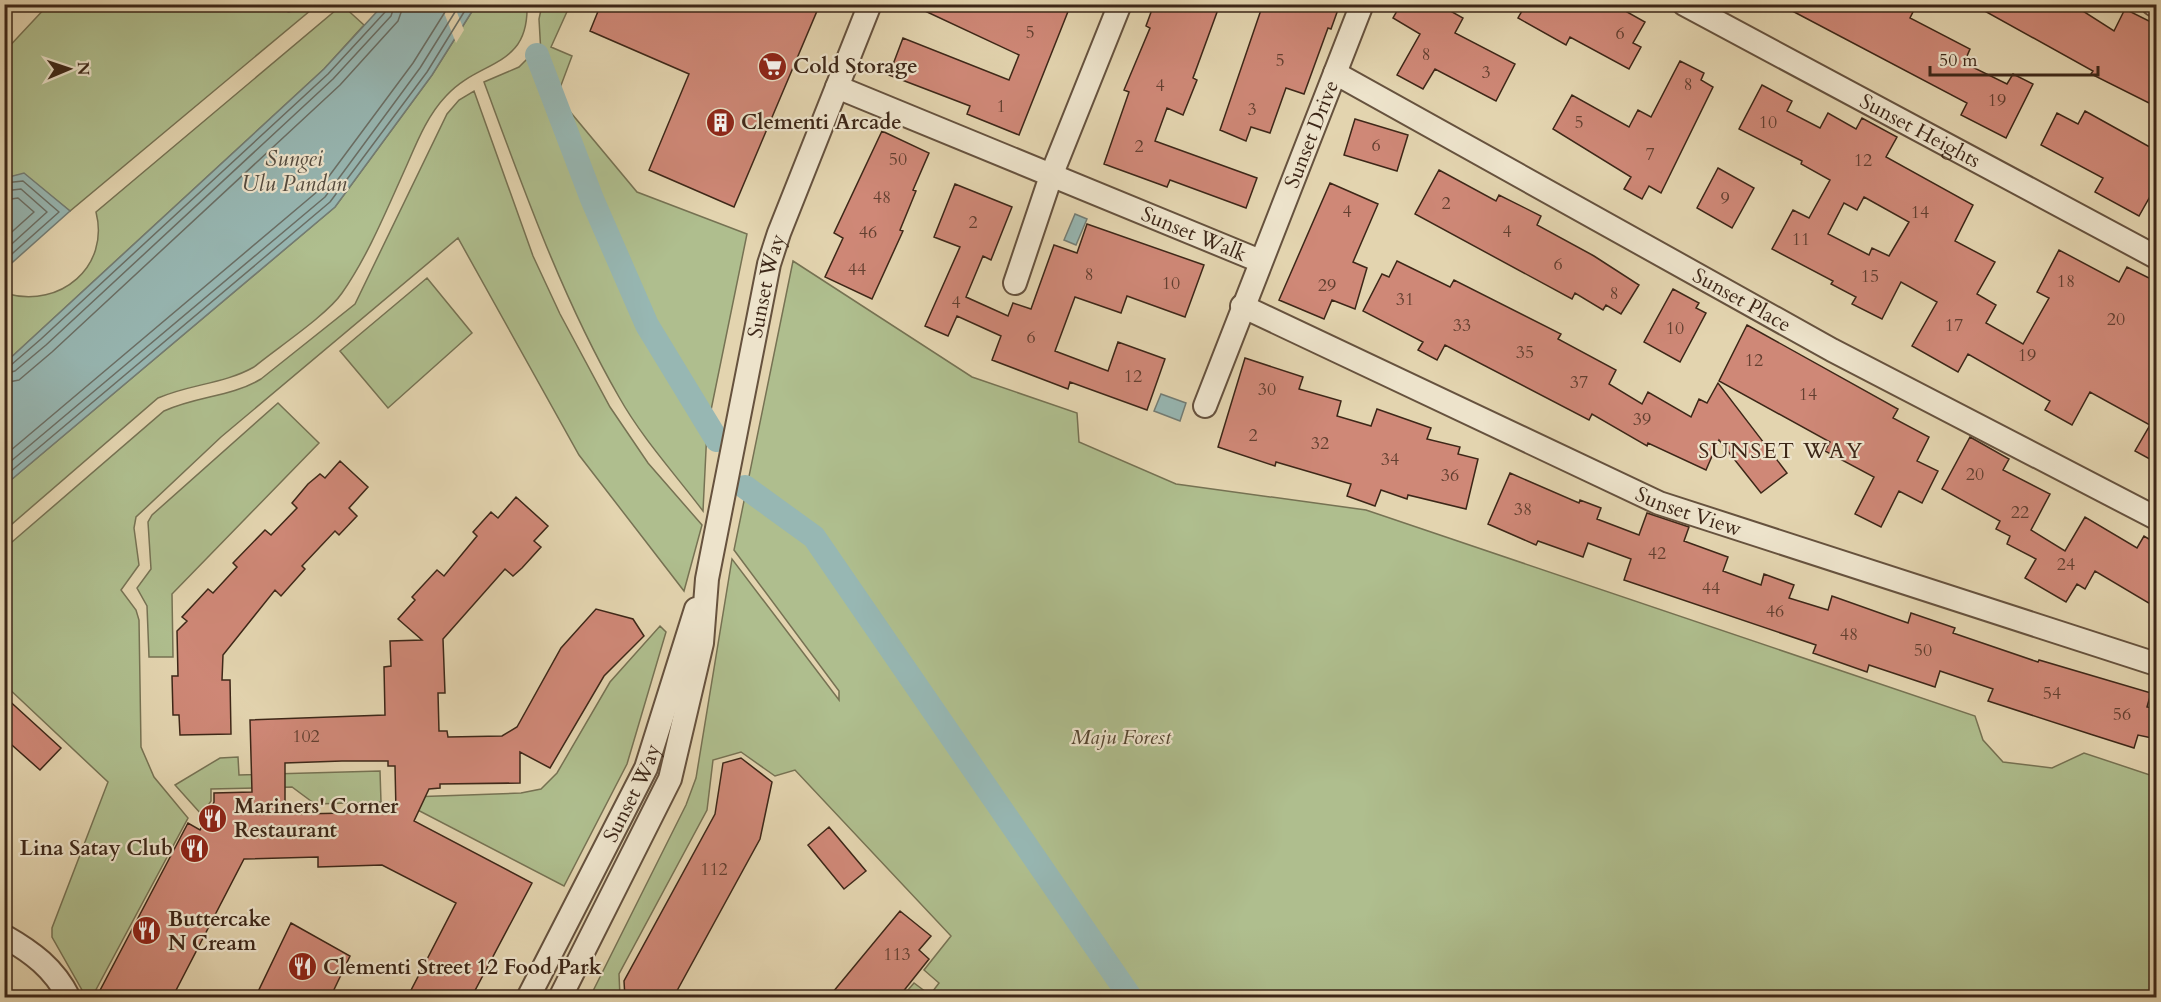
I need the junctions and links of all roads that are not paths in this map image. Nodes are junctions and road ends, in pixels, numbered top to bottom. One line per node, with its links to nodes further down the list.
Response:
1 (870, 4): 6 (street, Sunset Way)
2 (1120, 4): 7 (street)
3 (1362, 4): 5 (street, Sunset Drive)
4 (1684, 4): 8 (street, Sunset Heights)
5 (1335, 73): 9 (street, Sunset Drive); 13 (street, Sunset Place)
6 (837, 87): 7 (street, Sunset Walk); 14 (street, Sunset Way)
7 (1051, 176): 9 (street, Sunset Walk); 10 (street)
8 (2157, 257)
9 (1260, 261): 11 (street, Sunset Walk)
10 (1016, 283)
11 (1242, 306): 12 (street, Sunset Walk); 15 (street, Sunset View)
12 (1205, 406)
13 (2157, 518)
14 (706, 579): 18 (street, Sunset Way); 19 (street, Sunset Way)
15 (2157, 664)
16 (4, 936): 17 (street)
17 (69, 998)
18 (528, 998)
19 (560, 998)

